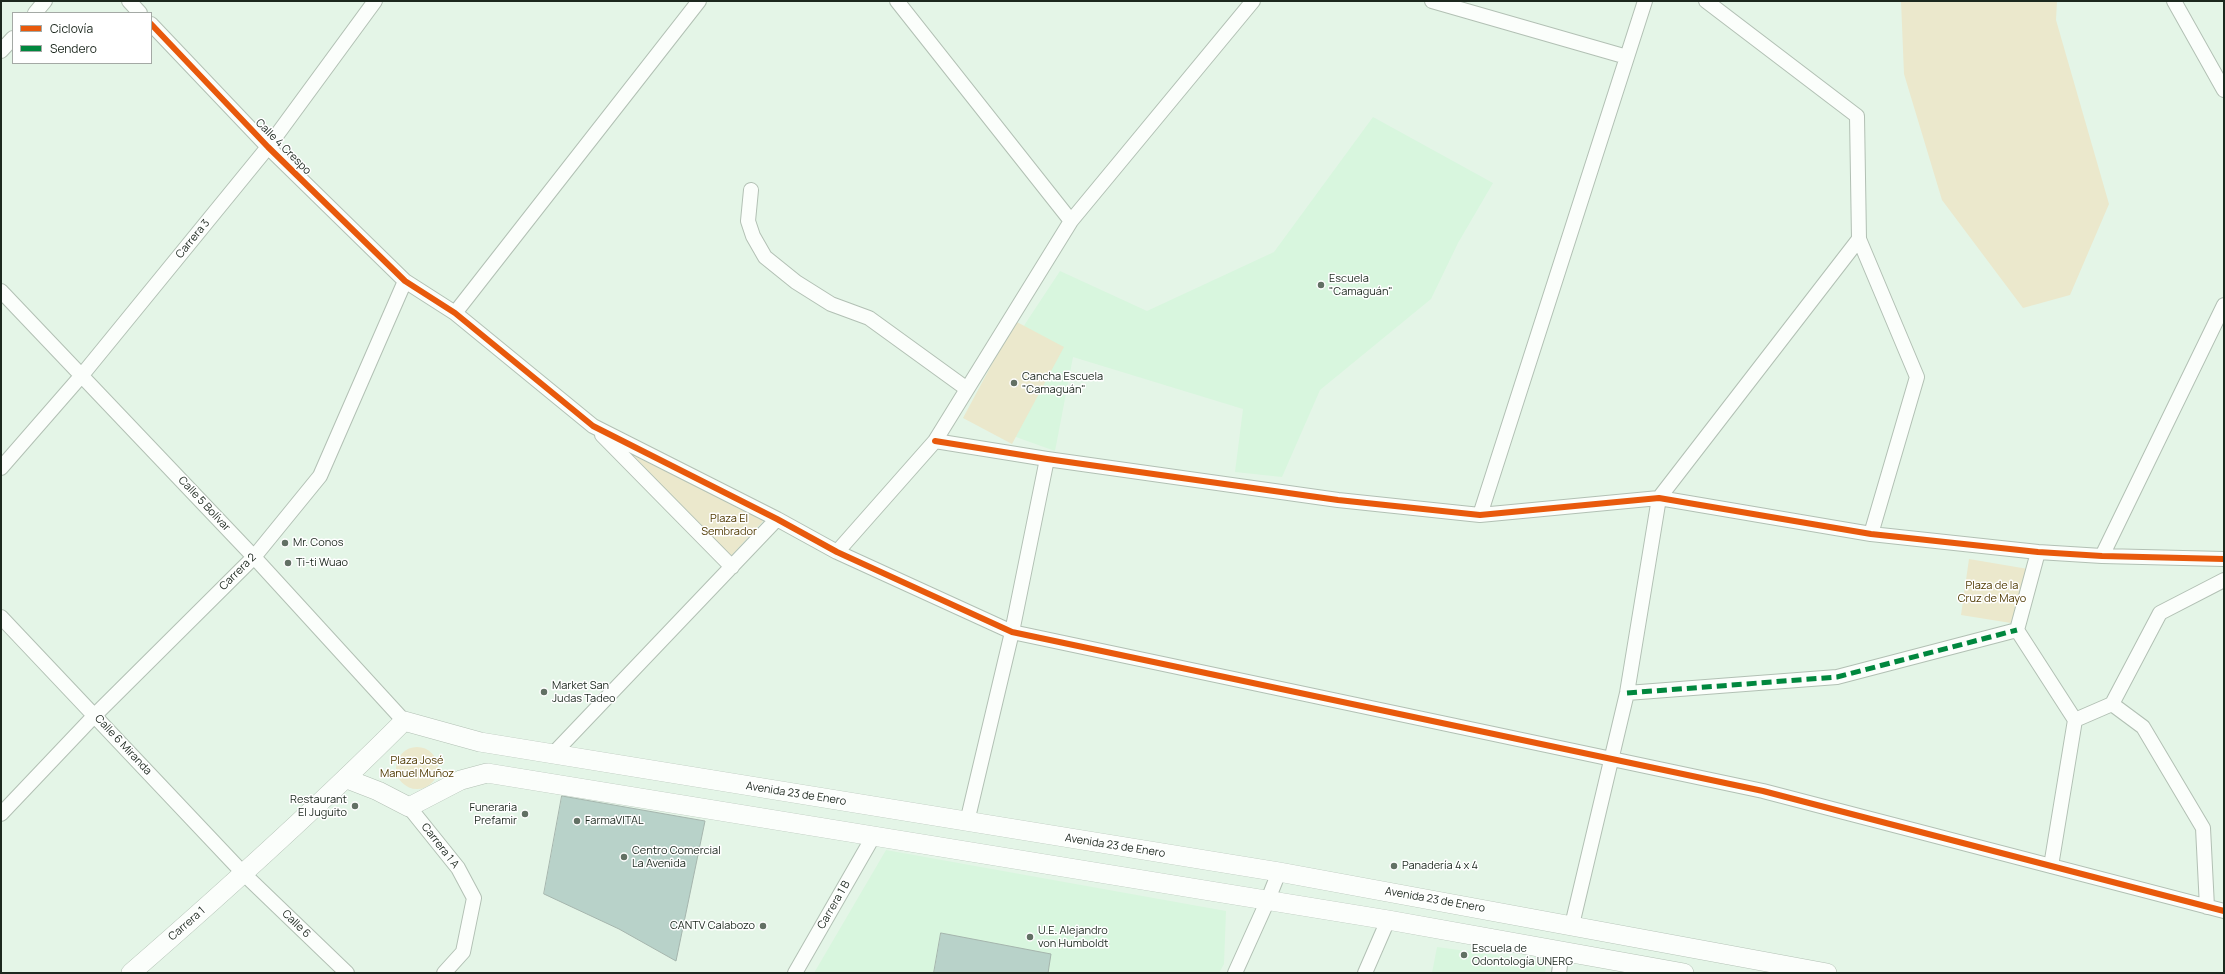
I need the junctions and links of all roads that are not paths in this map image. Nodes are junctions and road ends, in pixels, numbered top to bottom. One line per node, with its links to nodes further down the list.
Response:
1 (45, 1): 11 (street)
2 (129, 1): 12 (street)
3 (375, 1): 18 (street, Carrera 3)
4 (699, 1): 25 (street)
5 (898, 1): 20 (street)
6 (1253, 1): 20 (street)
7 (1432, 1): 16 (street)
8 (1645, 1): 16 (street)
9 (1706, 1): 21 (street)
10 (2174, 1): 17 (street)
11 (36, 12)
12 (139, 12)
13 (152, 25): 18 (street, Calle 4 Crespo)
14 (12, 39): 15 (street)
15 (1, 51)
16 (1627, 58): 33 (street)
17 (2224, 90)
18 (268, 147): 22 (street, Calle 4 Crespo); 26 (street, Carrera 3)
19 (751, 190): 27 (street)
20 (1071, 221): 27 (street)
21 (1859, 239): 32 (street); 35 (street)
22 (405, 281): 25 (street, Calle 4 Crespo); 39 (street, Carrera 2)
23 (1, 291): 26 (street, Calle 5 Bolívar)
24 (2224, 305): 38 (street)
25 (455, 313): 28 (street, Calle 4 Crespo)
26 (82, 375): 31 (street, Carrera 3); 39 (street, Calle 5 Bolívar)
27 (967, 389): 29 (street)
28 (593, 426): 34 (street); 41 (street)
29 (935, 441): 30 (street); 36 (street)
30 (1047, 459): 33 (street); 45 (street)
31 (1, 468)
32 (1660, 498): 33 (street); 35 (street); 46 (street)
33 (1480, 515)
34 (777, 519): 36 (street); 41 (street)
35 (1871, 534): 37 (street)
36 (837, 552): 45 (street)
37 (2038, 552): 38 (street); 44 (street)
38 (2102, 556): 40 (street)
39 (254, 557): 48 (street, Carrera 2); 50 (street, Calle 5 Bolívar)
40 (2224, 559)
41 (732, 567): 51 (street)
42 (2224, 580): 47 (street)
43 (1, 617): 48 (street, Calle 6 Miranda)
44 (2017, 630): 46 (street); 49 (street)
45 (1012, 632): 52 (street); 56 (street)
46 (1627, 693): 52 (street)
47 (2112, 704): 49 (street); 62 (street)
48 (95, 714): 55 (street, Carrera 2); 60 (street, Calle 6 Miranda)
49 (2075, 720): 58 (street)
50 (404, 721): 51 (main road, Avenida 23 de Enero); 53 (main road, Carrera 1)
51 (553, 754): 56 (main road, Avenida 23 de Enero)
52 (1611, 759): 58 (street); 65 (street)
53 (347, 779): 54 (main road); 60 (main road, Carrera 1)
54 (409, 807): 57 (main road); 69 (street, Carrera 1 A)
55 (1, 814)
56 (967, 822): 59 (main road, Avenida 23 de Enero)
57 (873, 837): 61 (main road); 70 (street, Carrera 1 B)
58 (2051, 866): 62 (street)
59 (1279, 872): 61 (street); 65 (main road, Avenida 23 de Enero)
60 (244, 874): 67 (main road, Carrera 1); 68 (street, Calle 6)
61 (1268, 902): 64 (main road); 71 (street)
62 (2207, 907): 63 (street)
63 (2224, 911)
64 (1388, 920): 66 (main road); 72 (street)
65 (1572, 925): 75 (main road, Avenida 23 de Enero)
66 (1562, 951): 73 (street); 74 (main road)
67 (131, 973)
68 (347, 973)
69 (444, 973)
70 (795, 973)
71 (1235, 973)
72 (1365, 973)
73 (1559, 973)
74 (1684, 973)
75 (1827, 973)

